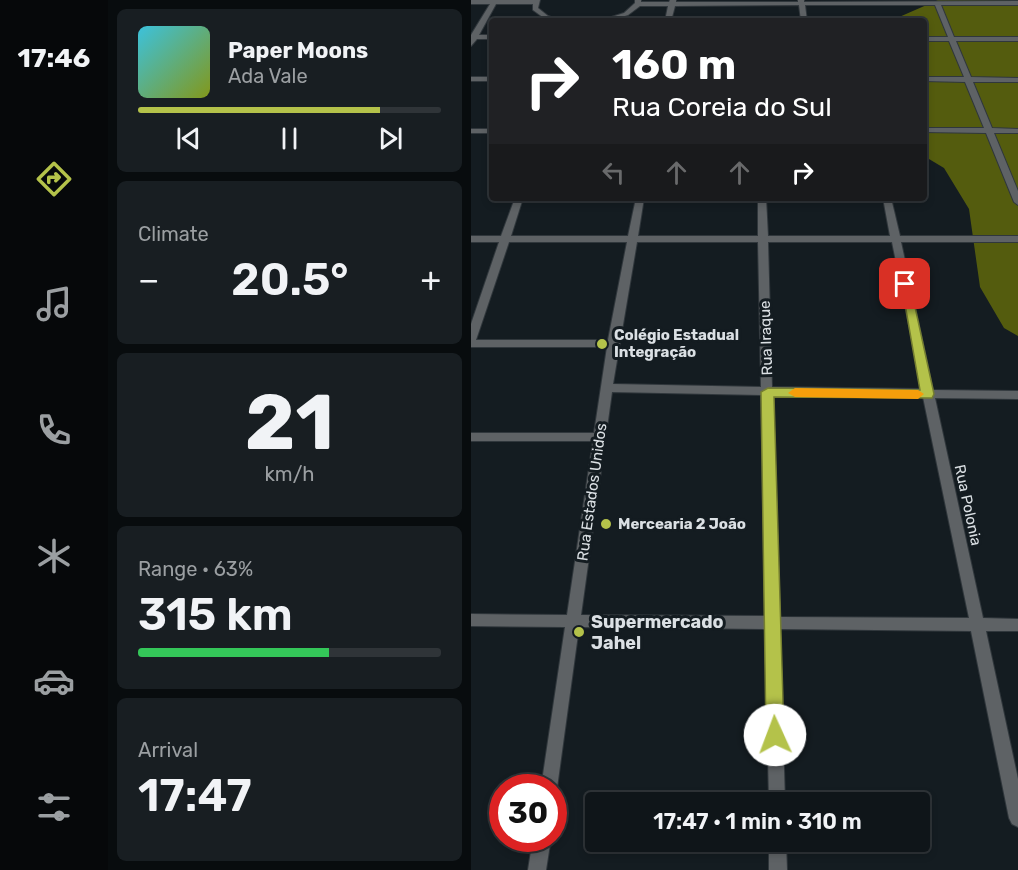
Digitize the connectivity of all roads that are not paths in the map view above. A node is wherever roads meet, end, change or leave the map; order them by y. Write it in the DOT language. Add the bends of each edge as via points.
graph roads {
  1 [pos="494,1"];
  2 [pos="536,1"];
  3 [pos="471,2"];
  4 [pos="638,2"];
  5 [pos="672,2"];
  6 [pos="802,2"];
  7 [pos="936,2"];
  8 [pos="1018,3"];
  9 [pos="552,18"];
  10 [pos="612,18"];
  11 [pos="669,18"];
  12 [pos="804,18"];
  13 [pos="489,37"];
  14 [pos="927,39"];
  15 [pos="950,39"];
  16 [pos="1018,39"];
  17 [pos="472,40"];
  18 [pos="471,79"];
  19 [pos="489,79"];
  20 [pos="927,79"];
  21 [pos="967,79"];
  22 [pos="1018,80"];
  23 [pos="927,130"];
  24 [pos="990,130"];
  25 [pos="471,131"];
  26 [pos="489,131"];
  27 [pos="1018,131"];
  28 [pos="518,201"];
  29 [pos="640,201"];
  30 [pos="762,201"];
  31 [pos="888,201"];
  32 [pos="1018,202"];
  33 [pos="471,239"];
  34 [pos="506,239"];
  35 [pos="896,239"];
  36 [pos="1018,239"];
  37 [pos="634,240"];
  38 [pos="763,240"];
  39 [pos="471,340"];
  40 [pos="613,343"];
  41 [pos="471,344"];
  42 [pos="607,388"];
  43 [pos="768,392"];
  44 [pos="927,394"];
  45 [pos="1018,395"];
  46 [pos="471,437"];
  47 [pos="600,437"];
  48 [pos="471,620"];
  49 [pos="573,620"];
  50 [pos="772,622"];
  51 [pos="1018,625"];
  52 [pos="977,626"];
  53 [pos="551,774"];
  54 [pos="777,792"];
  55 [pos="1018,818"];
  56 [pos="540,852"];
  57 [pos="778,852"];
  58 [pos="537,870"];
  59 [pos="778,870"];
  1 -- 2 [label="street"];
  1 -- 3 [label="street"];
  1 -- 17 [label="street"];
  2 -- 9 [label="street" via="535,9"];
  4 -- 5 [label="street"];
  4 -- 10 [label="street" via="626,14"];
  5 -- 6 [label="street"];
  5 -- 11 [label="street"];
  6 -- 7 [label="street"];
  6 -- 12 [label="street"];
  7 -- 8 [label="street"];
  7 -- 15 [label="street"];
  13 -- 17 [label="street"];
  14 -- 15 [label="street"];
  15 -- 16 [label="street"];
  15 -- 21 [label="street"];
  18 -- 19 [label="street"];
  20 -- 21 [label="street"];
  21 -- 22 [label="street"];
  21 -- 24 [label="street"];
  23 -- 24 [label="street"];
  24 -- 27 [label="street"];
  24 -- 32 [label="street"];
  25 -- 26 [label="street"];
  28 -- 34 [label="street"];
  29 -- 37 [label="street, Rua Estados Unidos"];
  30 -- 38 [label="street, Rua Iraque"];
  31 -- 35 [label="street, Rua Polonia"];
  33 -- 34 [label="street"];
  34 -- 37 [label="street"];
  34 -- 39 [label="street"];
  35 -- 36 [label="street"];
  35 -- 38 [label="street"];
  35 -- 44 [label="street, Rua Polonia"];
  37 -- 38 [label="street"];
  37 -- 40 [label="street, Rua Estados Unidos"];
  38 -- 43 [label="street, Rua Iraque"];
  40 -- 41 [label="street"];
  40 -- 42 [label="street, Rua Estados Unidos"];
  42 -- 43 [label="street"];
  42 -- 47 [label="street, Rua Estados Unidos"];
  43 -- 44 [label="street"];
  43 -- 50 [label="street, Rua Iraque"];
  44 -- 45 [label="street"];
  44 -- 52 [label="street, Rua Polonia"];
  46 -- 47 [label="street"];
  47 -- 49 [label="street, Rua Estados Unidos"];
  48 -- 49 [label="street"];
  49 -- 50 [label="street"];
  49 -- 53 [label="street, Rua Estados Unidos"];
  50 -- 52 [label="street"];
  50 -- 54 [label="street, Rua Iraque"];
  51 -- 52 [label="street"];
  52 -- 55 [label="street, Rua Polonia"];
  56 -- 58 [label="street"];
  57 -- 59 [label="street"];
}
